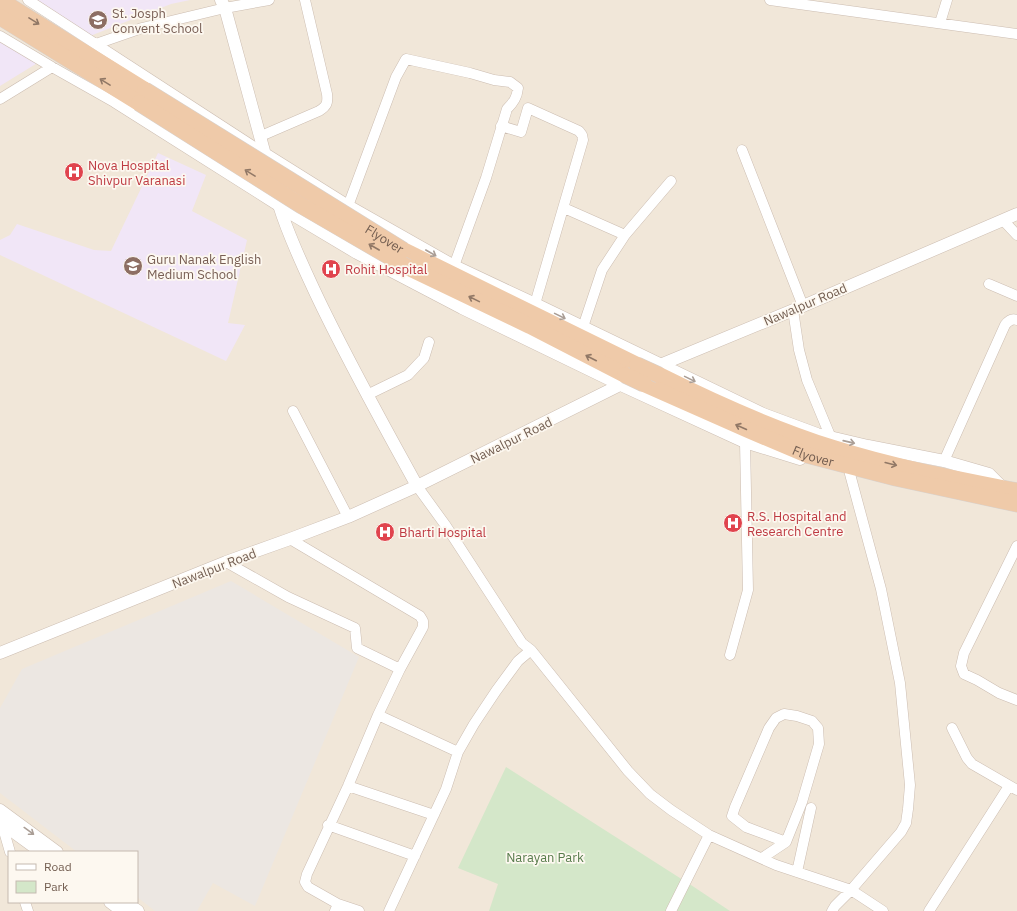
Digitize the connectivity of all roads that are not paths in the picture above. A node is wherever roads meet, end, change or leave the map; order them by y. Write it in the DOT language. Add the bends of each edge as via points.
graph roads {
  1 [pos="0,0"];
  2 [pos="28,0"];
  3 [pos="269,0"];
  4 [pos="305,0"];
  5 [pos="772,0"];
  6 [pos="946,0"];
  7 [pos="223,4"];
  8 [pos="0,17"];
  9 [pos="940,23"];
  10 [pos="1017,34"];
  11 [pos="0,36"];
  12 [pos="96,44"];
  13 [pos="52,67"];
  14 [pos="142,96"];
  15 [pos="0,99"];
  16 [pos="501,126"];
  17 [pos="261,136"];
  18 [pos="742,150"];
  19 [pos="265,154"];
  20 [pos="671,182"];
  21 [pos="348,206"];
  22 [pos="280,207"];
  23 [pos="564,208"];
  24 [pos="1017,214"];
  25 [pos="1003,220"];
  26 [pos="625,235"];
  27 [pos="1017,235"];
  28 [pos="454,266"];
  29 [pos="989,284"];
  30 [pos="1017,296"];
  31 [pos="535,304"];
  32 [pos="798,308"];
  33 [pos="1017,320"];
  34 [pos="583,327"];
  35 [pos="429,342"];
  36 [pos="660,370"];
  37 [pos="628,375"];
  38 [pos="367,395"];
  39 [pos="293,411"];
  40 [pos="831,438"];
  41 [pos="745,442"];
  42 [pos="944,461"];
  43 [pos="850,474"];
  44 [pos="417,486"];
  45 [pos="1004,492"];
  46 [pos="1017,504"];
  47 [pos="348,517"];
  48 [pos="290,539"];
  49 [pos="1017,546"];
  50 [pos="226,562"];
  51 [pos="531,650"];
  52 [pos="0,654"];
  53 [pos="730,655"];
  54 [pos="400,669"];
  55 [pos="1017,700"];
  56 [pos="378,715"];
  57 [pos="952,728"];
  58 [pos="458,752"];
  59 [pos="348,786"];
  60 [pos="1013,788"];
  61 [pos="811,808"];
  62 [pos="0,810"];
  63 [pos="434,815"];
  64 [pos="1,821"];
  65 [pos="328,826"];
  66 [pos="709,835"];
  67 [pos="786,842"];
  68 [pos="10,851"];
  69 [pos="40,851"];
  70 [pos="56,851"];
  71 [pos="415,856"];
  72 [pos="762,858"];
  73 [pos="797,872"];
  74 [pos="851,890"];
  75 [pos="111,903"];
  76 [pos="127,903"];
  77 [pos="336,907"];
  78 [pos="122,911"];
  79 [pos="138,911"];
  80 [pos="359,911"];
  81 [pos="389,911"];
  82 [pos="671,911"];
  83 [pos="832,911"];
  84 [pos="883,911"];
  85 [pos="929,911"];
  1 -- 14 [label="highway, one-way"];
  2 -- 12 [label="street"];
  3 -- 7 [label="street"];
  4 -- 17 [label="street" via="328,101 326,107 319,111"];
  5 -- 9 [label="street"];
  6 -- 9 [label="street"];
  7 -- 12 [label="street"];
  7 -- 17 [label="street"];
  14 -- 8 [label="highway, one-way"];
  9 -- 10 [label="street"];
  11 -- 13 [label="street"];
  12 -- 19 [label="street"];
  13 -- 15 [label="street"];
  13 -- 22 [label="street" via="114,102"];
  14 -- 37 [label="highway, Flyover, bridge" via="403,250"];
  37 -- 14 [label="highway, Flyover, one-way, bridge" via="407,267 302,206"];
  16 -- 21 [label="street" via="507,109 515,101 518,93 518,88 510,82 406,59 396,77"];
  16 -- 23 [label="street" via="521,132 528,108 582,135 583,140"];
  16 -- 28 [label="street" via="486,178"];
  17 -- 19 [label="street"];
  18 -- 32 [label="street"];
  19 -- 21 [label="street"];
  19 -- 22 [label="street"];
  20 -- 26 [label="street"];
  21 -- 28 [label="street, one-way"];
  22 -- 37 [label="street" via="357,253 462,308"];
  22 -- 38 [label="street" via="300,259"];
  23 -- 26 [label="street"];
  23 -- 31 [label="street"];
  24 -- 25 [label="street, Nawalpur Road"];
  25 -- 27 [label="street"];
  25 -- 32 [label="street, Nawalpur Road"];
  26 -- 34 [label="street" via="602,270"];
  28 -- 31 [label="street"];
  29 -- 30 [label="street"];
  31 -- 34 [label="street, one-way"];
  32 -- 36 [label="street, Nawalpur Road"];
  32 -- 40 [label="street" via="799,350 807,380"];
  33 -- 42 [label="street" via="1009,321 1006,325"];
  34 -- 36 [label="street"];
  35 -- 38 [label="street" via="424,358 408,375"];
  36 -- 37 [label="highway, Flyover, bridge"];
  36 -- 37 [label="street, Nawalpur Road"];
  36 -- 40 [label="street, one-way" via="763,414"];
  36 -- 45 [label="highway, Flyover, one-way" via="690,391 788,432 834,448"];
  37 -- 41 [label="street"];
  37 -- 44 [label="street, Nawalpur Road"];
  45 -- 37 [label="highway, Flyover, one-way, bridge" via="896,478 807,455"];
  38 -- 44 [label="street"];
  39 -- 47 [label="street"];
  40 -- 42 [label="street, one-way"];
  41 -- 43 [label="street"];
  41 -- 53 [label="street" via="748,590"];
  42 -- 45 [label="street" via="989,474"];
  43 -- 45 [label="street" via="975,502"];
  43 -- 74 [label="street" via="881,589 900,684 910,785 906,823 901,832"];
  44 -- 47 [label="street, Nawalpur Road"];
  44 -- 51 [label="street" via="522,643"];
  45 -- 46 [label="highway"];
  47 -- 48 [label="street, Nawalpur Road"];
  48 -- 50 [label="street, Nawalpur Road"];
  48 -- 54 [label="street" via="420,616 423,627"];
  49 -- 55 [label="street" via="964,653 962,666 964,674"];
  50 -- 52 [label="street, Nawalpur Road"];
  50 -- 54 [label="street" via="288,597 355,628 357,648"];
  51 -- 58 [label="street" via="518,660 500,685"];
  51 -- 66 [label="street" via="628,771 650,794"];
  54 -- 56 [label="street"];
  56 -- 58 [label="street"];
  56 -- 59 [label="street"];
  57 -- 60 [label="street" via="972,764"];
  58 -- 63 [label="street"];
  59 -- 63 [label="street"];
  59 -- 65 [label="street"];
  60 -- 85 [label="street"];
  61 -- 73 [label="street"];
  62 -- 70 [label="street, one-way"];
  63 -- 71 [label="street"];
  64 -- 68 [label="street"];
  64 -- 69 [label="street"];
  65 -- 71 [label="street"];
  65 -- 77 [label="street" via="305,882 308,887"];
  66 -- 72 [label="street"];
  66 -- 82 [label="street"];
  67 -- 67 [label="street" via="802,802 819,744 818,728 812,721 784,714 776,718 769,728 732,816 746,827"];
  67 -- 72 [label="street"];
  71 -- 81 [label="street"];
  72 -- 73 [label="street"];
  73 -- 74 [label="street"];
  74 -- 83 [label="street"];
  74 -- 84 [label="street"];
  75 -- 78 [label="street"];
  76 -- 79 [label="street"];
  77 -- 80 [label="street"];
}
